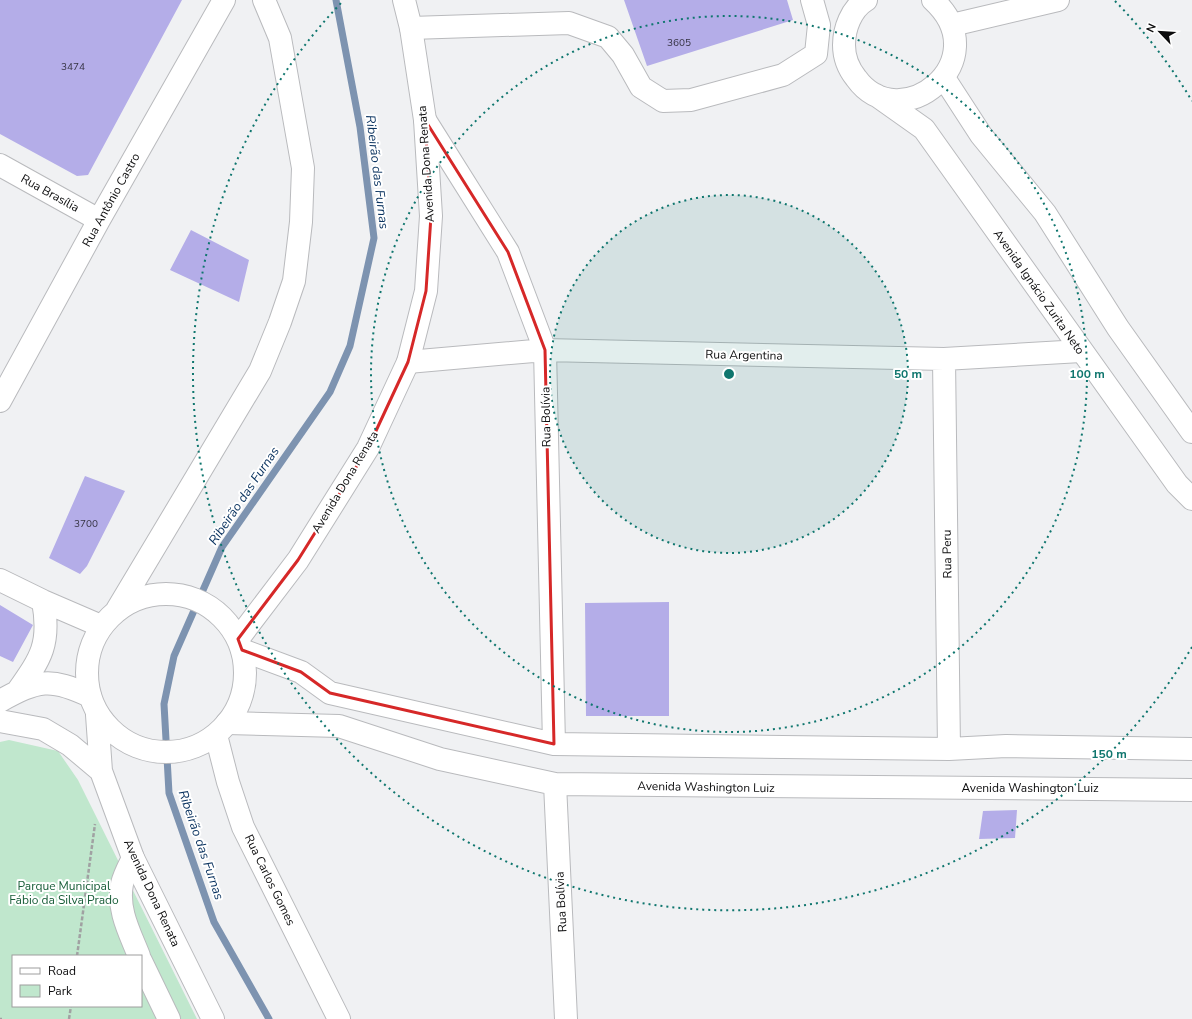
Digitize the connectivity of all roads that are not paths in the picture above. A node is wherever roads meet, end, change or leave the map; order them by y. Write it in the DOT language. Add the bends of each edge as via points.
graph roads {
  1 [pos="224,0"];
  2 [pos="264,0"];
  3 [pos="404,0"];
  4 [pos="812,0"];
  5 [pos="844,0"];
  6 [pos="866,0"];
  7 [pos="933,0"];
  8 [pos="1058,0"];
  9 [pos="952,25"];
  10 [pos="411,28"];
  11 [pos="844,34"];
  12 [pos="944,78"];
  13 [pos="876,95"];
  14 [pos="425,120"];
  15 [pos="0,165"];
  16 [pos="99,220"];
  17 [pos="545,350"];
  18 [pos="1081,351"];
  19 [pos="944,359"];
  20 [pos="408,362"];
  21 [pos="0,401"];
  22 [pos="1192,432"];
  23 [pos="1192,499"];
  24 [pos="0,580"];
  25 [pos="43,601"];
  26 [pos="117,610"];
  27 [pos="101,626"];
  28 [pos="240,645"];
  29 [pos="8,697"];
  30 [pos="94,705"];
  31 [pos="0,721"];
  32 [pos="222,729"];
  33 [pos="554,744"];
  34 [pos="949,749"];
  35 [pos="1192,749"];
  36 [pos="101,772"];
  37 [pos="555,784"];
  38 [pos="1192,790"];
  39 [pos="133,858"];
  40 [pos="139,955"];
  41 [pos="142,963"];
  42 [pos="169,1019"];
  43 [pos="213,1019"];
  44 [pos="339,1019"];
  45 [pos="566,1019"];
  1 -- 16 [label="street, Rua Antônio Castro"];
  2 -- 26 [label="street" via="280,38 303,168 301,222 294,281 260,371"];
  3 -- 10 [label="street, Avenida Dona Renata"];
  4 -- 10 [label="street" via="819,25 816,54 783,76 691,100 663,101 640,87 623,55 608,36 569,23"];
  5 -- 11 [label="street"];
  6 -- 11 [label="street" via="851,16"];
  7 -- 9 [label="street" via="943,9"];
  8 -- 9 [label="street"];
  9 -- 12 [label="street" via="955,44 952,61"];
  10 -- 14 [label="street, Avenida Dona Renata"];
  11 -- 13 [label="street, Avenida Ignácio Zurita Neto" via="844,53 850,70 860,85"];
  12 -- 13 [label="street" via="930,91 913,98 894,100"];
  12 -- 22 [label="street" via="981,134 1045,213 1118,328"];
  13 -- 18 [label="street, Avenida Ignácio Zurita Neto" via="924,129"];
  14 -- 17 [label="street, Rua Bolívia" via="508,252"];
  14 -- 20 [label="street, Avenida Dona Renata" via="431,223 426,291"];
  15 -- 16 [label="street, Rua Brasília"];
  16 -- 21 [label="street, Rua Antônio Castro"];
  17 -- 19 [label="street, Rua Argentina"];
  17 -- 20 [label="street, Rua Argentina"];
  17 -- 33 [label="street, Rua Bolívia"];
  18 -- 19 [label="street, Rua Argentina"];
  18 -- 23 [label="street, Avenida Ignácio Zurita Neto" via="1177,484"];
  19 -- 34 [label="street, Rua Peru"];
  20 -- 28 [label="street, Avenida Dona Renata" via="368,448 298,560"];
  24 -- 25 [label="street"];
  25 -- 27 [label="street"];
  25 -- 29 [label="street" via="47,623 44,646 34,668"];
  26 -- 27 [label="street, Avenida Dona Renata"];
  26 -- 28 [label="street" via="137,598 161,593 184,595 206,604 225,619"];
  27 -- 30 [label="street, Avenida Dona Renata" via="91,645 86,666 87,688"];
  28 -- 32 [label="street" via="245,676 240,701"];
  28 -- 33 [label="street" via="300,672 330,693"];
  29 -- 30 [label="street" via="49,682 69,686"];
  30 -- 32 [label="street" via="115,735 139,749 166,753 192,748"];
  30 -- 36 [label="street, Avenida Dona Renata"];
  31 -- 36 [label="street" via="43,729 70,745"];
  32 -- 37 [label="street, Avenida Washington Luiz" via="340,726 440,759"];
  32 -- 44 [label="street, Rua Carlos Gomes" via="228,782 243,827"];
  33 -- 34 [label="street"];
  34 -- 35 [label="street" via="1006,746"];
  36 -- 39 [label="street, Avenida Dona Renata"];
  37 -- 38 [label="street, Avenida Washington Luiz"];
  37 -- 45 [label="street, Rua Bolívia"];
  39 -- 40 [label="street" via="122,883 120,896 122,911"];
  39 -- 43 [label="street, Avenida Dona Renata"];
  41 -- 42 [label="street"];
}
